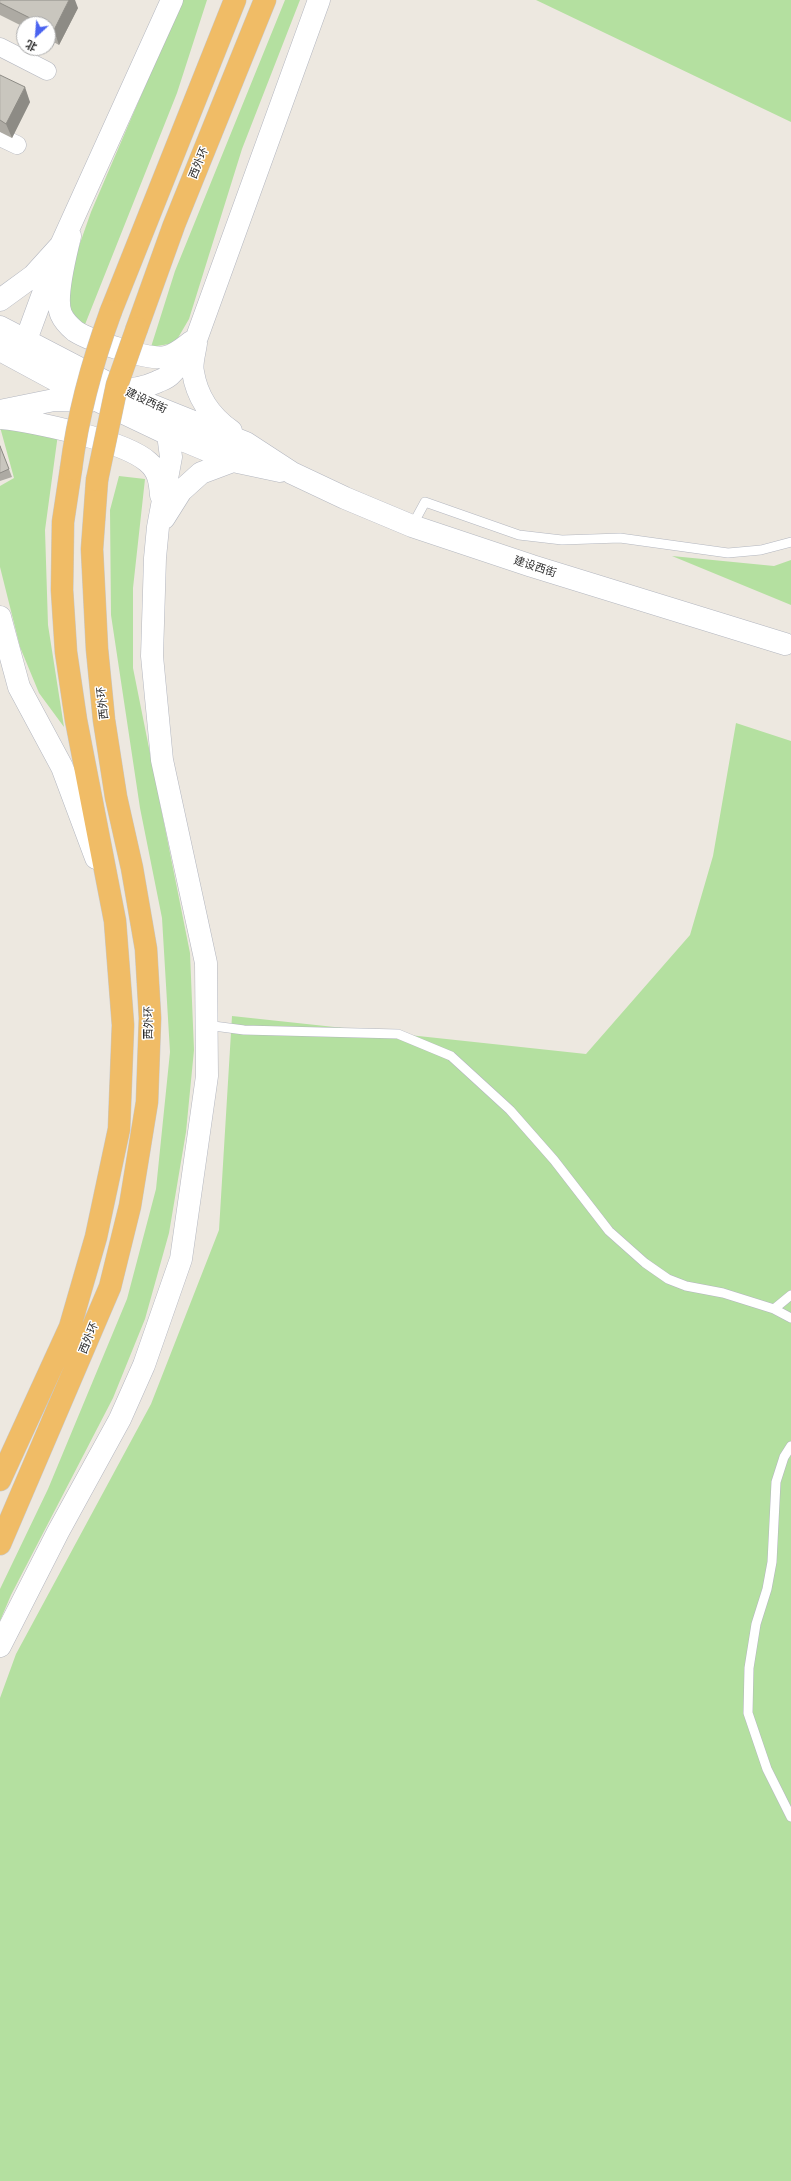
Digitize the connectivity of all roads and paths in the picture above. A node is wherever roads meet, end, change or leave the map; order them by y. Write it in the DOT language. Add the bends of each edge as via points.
graph roads {
  1 [pos="172,0"];
  2 [pos="236,0"];
  3 [pos="265,0"];
  4 [pos="319,0"];
  5 [pos="0,47"];
  6 [pos="47,71"];
  7 [pos="0,137"];
  8 [pos="17,145"];
  9 [pos="74,216"];
  10 [pos="62,245"];
  11 [pos="0,300"];
  12 [pos="0,327"];
  13 [pos="197,337"];
  14 [pos="26,340"];
  15 [pos="0,350"];
  16 [pos="56,381"];
  17 [pos="137,398"];
  18 [pos="97,401"];
  19 [pos="0,411"];
  20 [pos="0,418"];
  21 [pos="168,434"];
  22 [pos="246,443"];
  23 [pos="233,461"];
  24 [pos="292,473"];
  25 [pos="162,502"];
  26 [pos="412,526"];
  27 [pos="158,527"];
  28 [pos="791,542"];
  29 [pos="0,617"];
  30 [pos="785,644"];
  31 [pos="116,935"];
  32 [pos="206,1025"];
  33 [pos="791,1295"];
  34 [pos="774,1309"];
  35 [pos="791,1318"];
  36 [pos="791,1446"];
  37 [pos="0,1480"];
  38 [pos="0,1544"];
  39 [pos="0,1646"];
  40 [pos="791,1817"];
  1 -- 9 [label="main road"];
  2 -- 31 [label="highway, 西外环, bridge" via="93,359 75,441 63,522 62,590 66,652"];
  3 -- 38 [label="highway, 西外环, bridge" via="174,225 117,385 97,480 92,549 97,649 104,720 116,797 146,949 150,1018 147,1102 130,1206 110,1287"];
  4 -- 13 [label="main road"];
  5 -- 6 [label="street"];
  7 -- 8 [label="street"];
  9 -- 10 [label="main road"];
  9 -- 13 [label="main road" via="60,280 60,312 66,323 86,337 151,358 177,353"];
  10 -- 11 [label="main road" via="33,276"];
  10 -- 14 [label="main road"];
  12 -- 14 [label="main road, 建设西街"];
  13 -- 17 [label="main road" via="183,361 169,376 146,387"];
  13 -- 22 [label="main road" via="192,371 204,404 217,421"];
  14 -- 16 [label="main road" via="26,351"];
  14 -- 17 [label="main road, 建设西街"];
  15 -- 16 [label="main road, 建设西街"];
  16 -- 17 [label="main road"];
  16 -- 18 [label="main road, 建设西街"];
  17 -- 18 [label="main road"];
  17 -- 21 [label="main road" via="162,419"];
  17 -- 22 [label="main road, 建设西街"];
  18 -- 19 [label="main road" via="54,400"];
  18 -- 21 [label="main road, 建设西街"];
  20 -- 25 [label="main road" via="48,426 135,453 150,463 159,476"];
  21 -- 23 [label="main road, 建设西街"];
  21 -- 25 [label="main road" via="171,457"];
  22 -- 24 [label="main road, 建设西街"];
  23 -- 24 [label="main road, 建设西街"];
  23 -- 27 [label="main road" via="201,473 181,491"];
  24 -- 26 [label="main road, 建设西街"];
  25 -- 27 [label="main road"];
  26 -- 28 [label="lane" via="425,502 519,535 562,540 620,538 728,553 761,550"];
  26 -- 30 [label="main road, 建设西街"];
  27 -- 32 [label="main road" via="154,558 152,656 162,760 206,963"];
  29 -- 31 [label="main road" via="19,687 62,767 94,851"];
  31 -- 37 [label="highway, 西外环" via="123,1025 119,1129 97,1230 70,1327"];
  32 -- 34 [label="lane" via="244,1030 398,1034 451,1056 510,1110 554,1160 609,1231 646,1263 668,1279 686,1286 723,1293"];
  32 -- 39 [label="main road" via="207,1076 181,1260 144,1365 120,1419"];
  33 -- 34 [label="lane"];
  34 -- 35 [label="lane"];
  36 -- 40 [label="lane" via="784,1457 776,1482 772,1562 756,1624 749,1668 748,1713 767,1769"];
}
